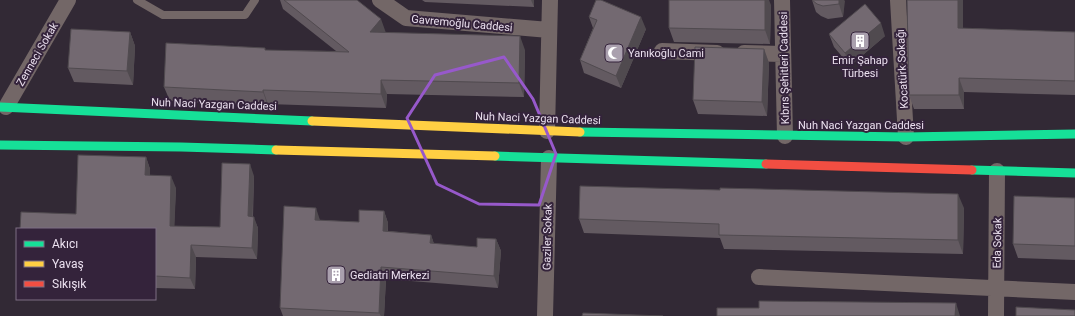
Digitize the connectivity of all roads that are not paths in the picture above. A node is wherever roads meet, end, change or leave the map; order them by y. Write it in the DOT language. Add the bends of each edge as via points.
graph roads {
  1 [pos="68,0"];
  2 [pos="137,0"];
  3 [pos="255,0"];
  4 [pos="380,0"];
  5 [pos="550,0"];
  6 [pos="782,0"];
  7 [pos="898,0"];
  8 [pos="549,30"];
  9 [pos="662,52"];
  10 [pos="783,54"];
  11 [pos="3,107"];
  12 [pos="548,131"];
  13 [pos="1075,134"];
  14 [pos="785,136"];
  15 [pos="906,137"];
  16 [pos="0,145"];
  17 [pos="549,158"];
  18 [pos="997,171"];
  19 [pos="1075,173"];
  20 [pos="759,277"];
  21 [pos="996,288"];
  22 [pos="1075,292"];
  23 [pos="545,316"];
  24 [pos="996,316"];
  1 -- 11 [label="street, Zenneci Sokak"];
  2 -- 3 [label="lane" via="163,15 245,15"];
  4 -- 8 [label="street, Gavremoğlu Caddesi" via="406,18"];
  5 -- 8 [label="street"];
  6 -- 10 [label="street, Kıbrıs Şehitleri Caddesi"];
  7 -- 15 [label="street, Kocatürk Sokağı"];
  8 -- 12 [label="street"];
  9 -- 10 [label="street"];
  10 -- 14 [label="street, Kıbrıs Şehitleri Caddesi"];
  11 -- 12 [label="main road, Nuh Naci Yazgan Caddesi"];
  12 -- 14 [label="main road, Nuh Naci Yazgan Caddesi"];
  13 -- 15 [label="main road, Nuh Naci Yazgan Caddesi"];
  14 -- 15 [label="main road, Nuh Naci Yazgan Caddesi"];
  16 -- 17 [label="main road" via="181,147"];
  17 -- 18 [label="main road"];
  17 -- 23 [label="street, Gaziler Sokak"];
  18 -- 19 [label="main road"];
  18 -- 21 [label="street, Eda Sokak"];
  20 -- 21 [label="street"];
  21 -- 22 [label="street"];
  21 -- 24 [label="street, Eda Sokak"];
}
